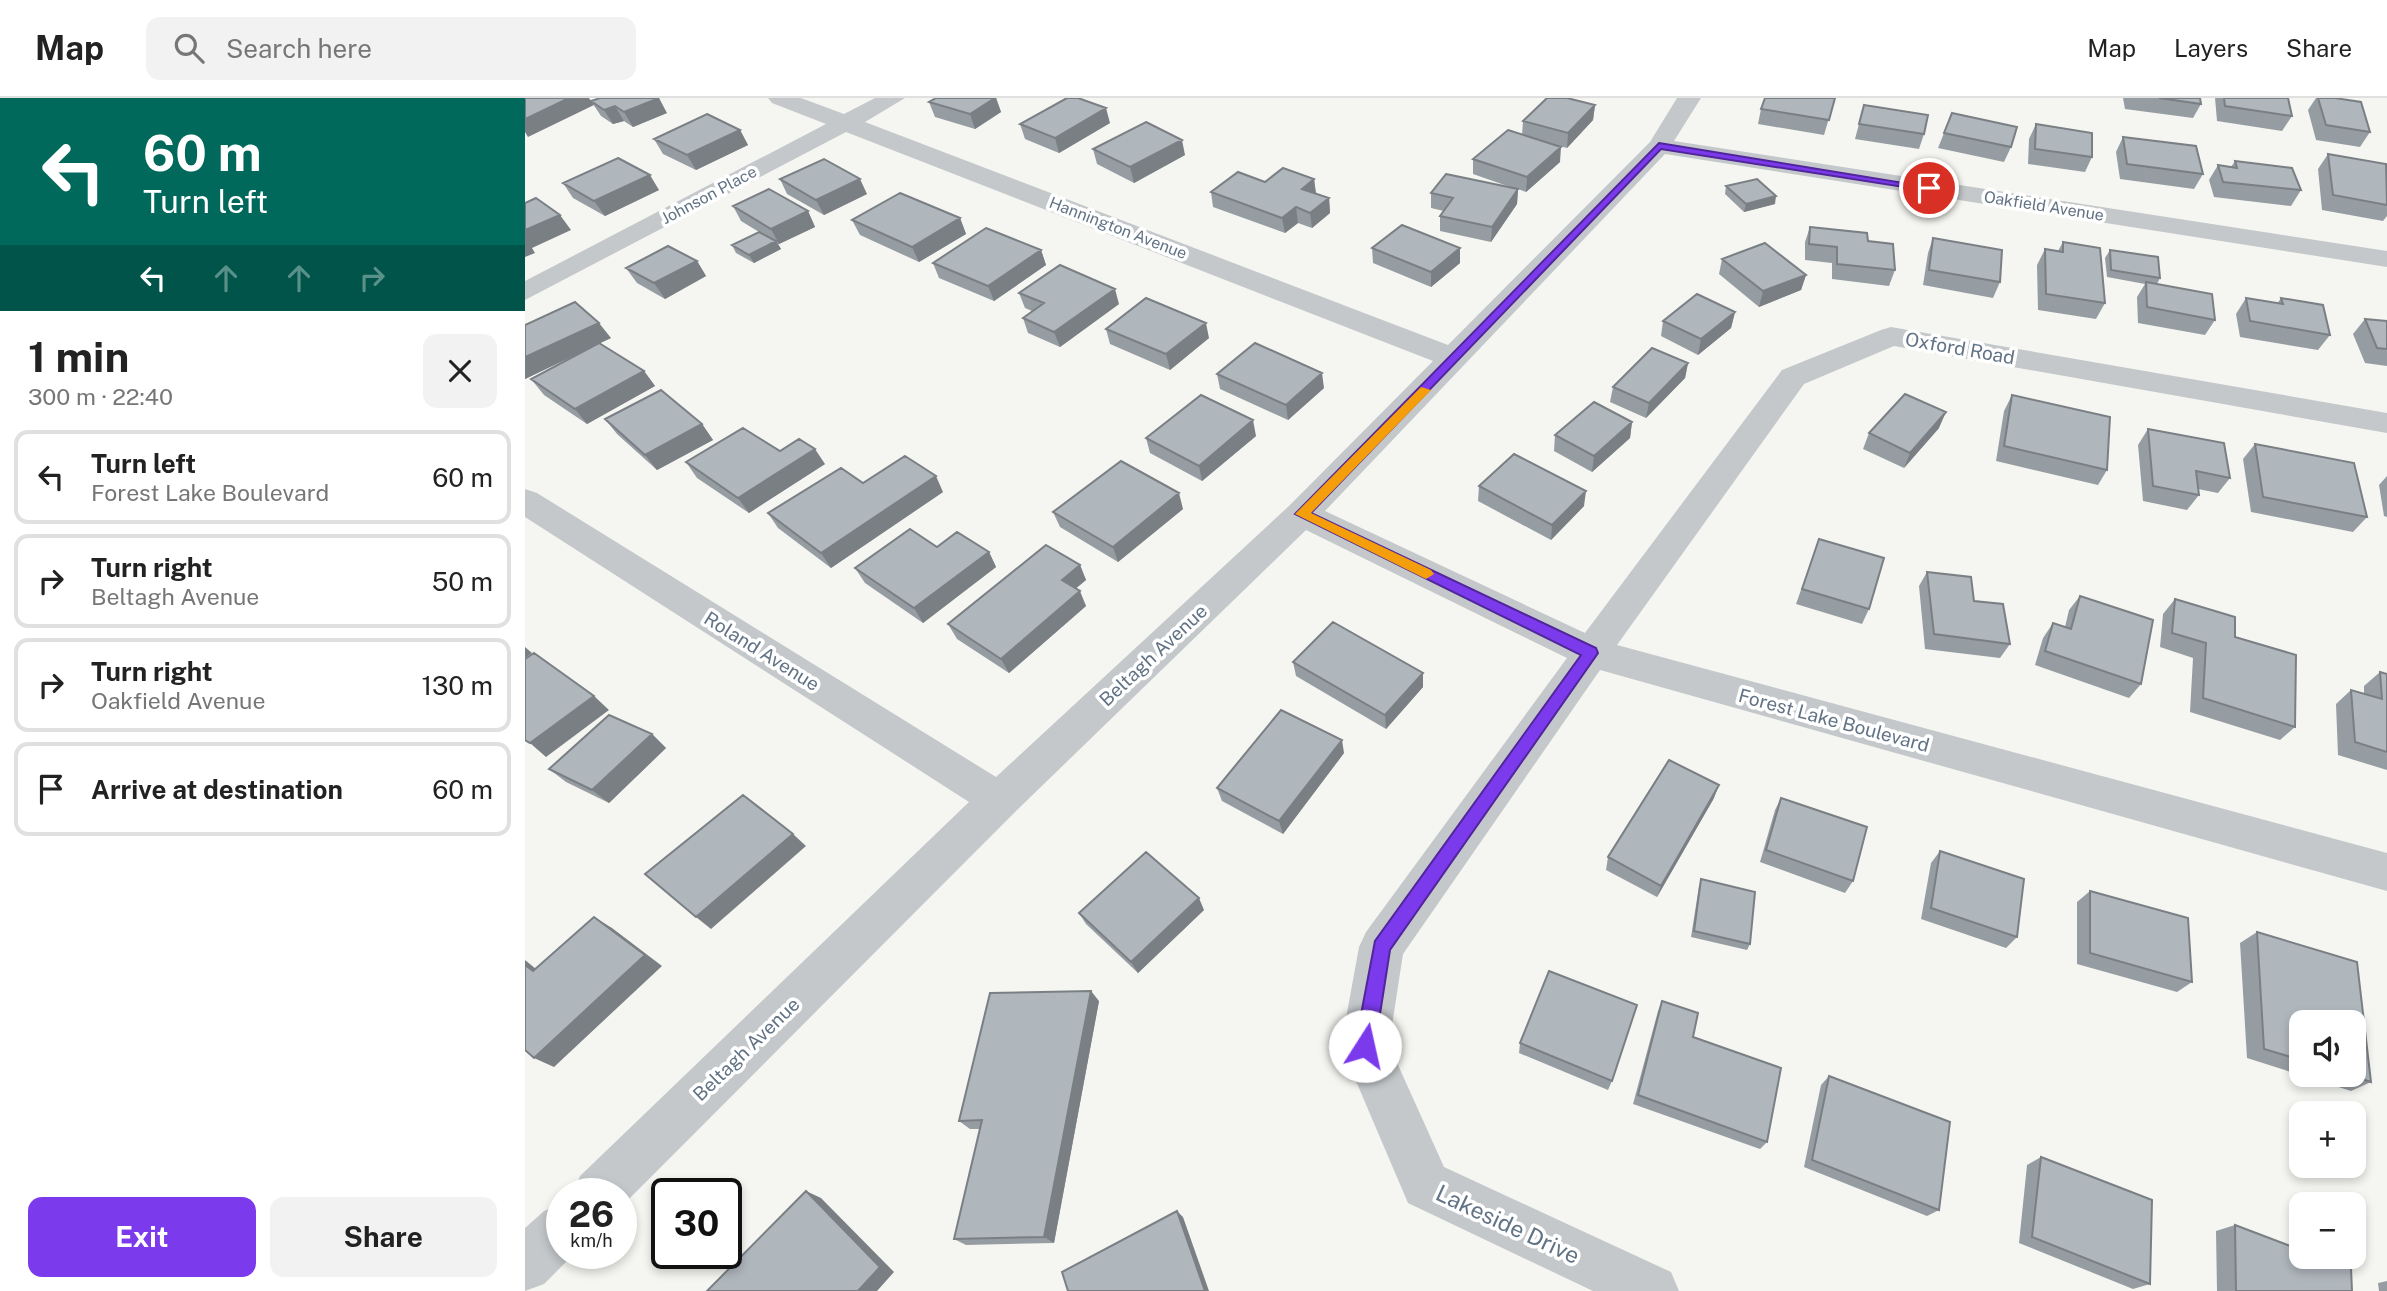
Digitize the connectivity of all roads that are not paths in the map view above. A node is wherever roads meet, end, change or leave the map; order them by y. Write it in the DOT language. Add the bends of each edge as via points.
graph roads {
  1 [pos="780,98"];
  2 [pos="893,98"];
  3 [pos="1689,98"];
  4 [pos="845,123"];
  5 [pos="1659,146"];
  6 [pos="2387,259"];
  7 [pos="525,292"];
  8 [pos="1456,359"];
  9 [pos="2387,423"];
  10 [pos="525,501"];
  11 [pos="1302,514"];
  12 [pos="1591,653"];
  13 [pos="999,800"];
  14 [pos="2387,872"];
  15 [pos="614,1178"];
  16 [pos="546,1245"];
  17 [pos="525,1265"];
  18 [pos="1652,1291"];
  1 -- 4 [label="street, Hannington Avenue"];
  2 -- 4 [label="street, Johnson Place"];
  3 -- 5 [label="street, Beltagh Avenue"];
  4 -- 7 [label="street, Johnson Place"];
  4 -- 8 [label="street, Hannington Avenue"];
  5 -- 6 [label="street, Oakfield Avenue"];
  5 -- 8 [label="street, Beltagh Avenue"];
  8 -- 11 [label="street, Beltagh Avenue"];
  9 -- 12 [label="street, Oxford Road" via="1891,336 1793,377"];
  10 -- 13 [label="street, Roland Avenue"];
  11 -- 12 [label="street, Forest Lake Boulevard"];
  11 -- 13 [label="street, Beltagh Avenue"];
  12 -- 14 [label="street, Forest Lake Boulevard"];
  12 -- 18 [label="street, Lakeside Drive" via="1382,947 1365,1046 1426,1185"];
  13 -- 15 [label="street, Beltagh Avenue"];
  16 -- 17 [label="street"];
}
